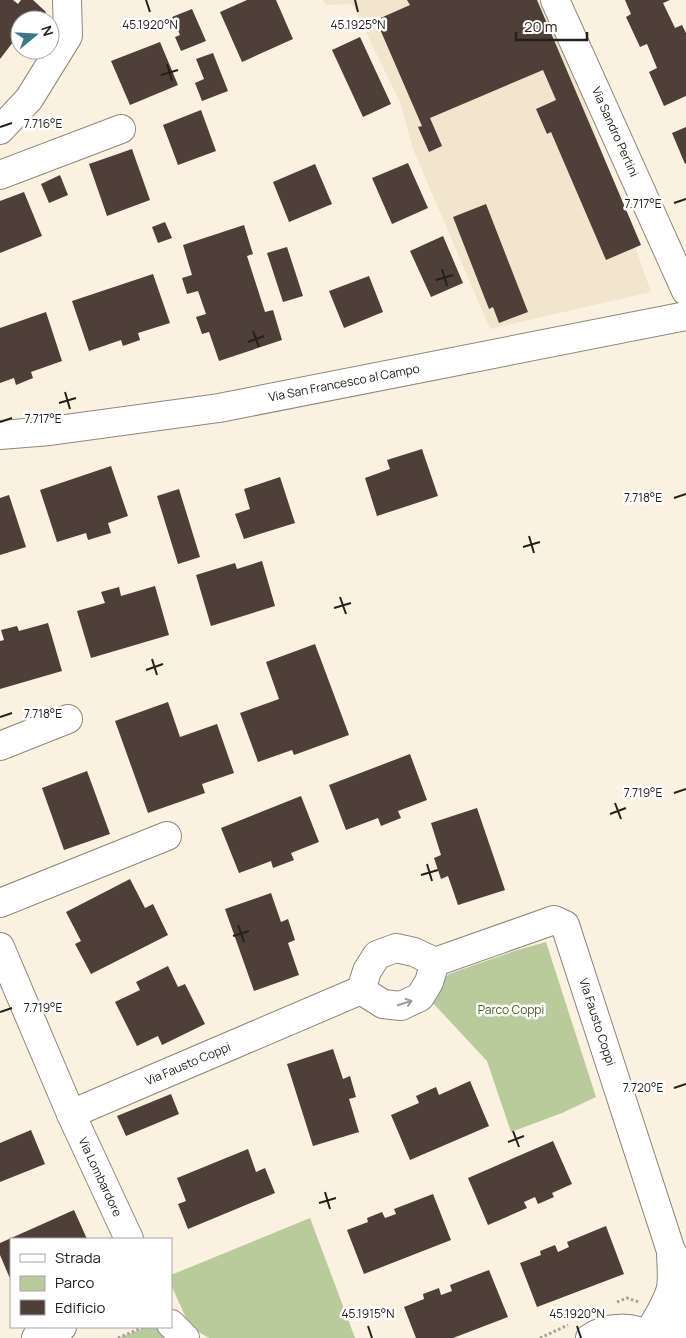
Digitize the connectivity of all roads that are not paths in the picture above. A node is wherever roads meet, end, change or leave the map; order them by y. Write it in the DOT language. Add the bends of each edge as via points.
graph roads {
  1 [pos="68,0"];
  2 [pos="555,0"];
  3 [pos="0,130"];
  4 [pos="120,130"];
  5 [pos="0,175"];
  6 [pos="686,291"];
  7 [pos="686,316"];
  8 [pos="0,435"];
  9 [pos="68,719"];
  10 [pos="0,746"];
  11 [pos="166,836"];
  12 [pos="0,903"];
  13 [pos="0,947"];
  14 [pos="435,962"];
  15 [pos="361,990"];
  16 [pos="70,1114"];
  17 [pos="129,1238"];
  18 [pos="681,1283"];
  19 [pos="686,1308"];
  20 [pos="172,1325"];
  21 [pos="60,1328"];
  22 [pos="649,1336"];
  23 [pos="36,1338"];
  24 [pos="185,1338"];
  25 [pos="590,1338"];
  26 [pos="678,1338"];
  1 -- 3 [label="street" via="68,36 29,99"];
  2 -- 6 [label="street, Via Sandro Pertini"];
  4 -- 5 [label="street"];
  7 -- 8 [label="street, Via San Francesco al Campo" via="219,408"];
  9 -- 10 [label="street"];
  11 -- 12 [label="street"];
  13 -- 16 [label="street, Via Lombardore"];
  14 -- 15 [label="street" via="414,952 390,950 377,955"];
  15 -- 14 [label="street, one-way" via="383,1004 401,1006 420,998"];
  14 -- 18 [label="street, Via Fausto Coppi" via="554,920 565,925 671,1251 672,1277"];
  15 -- 16 [label="street, Via Fausto Coppi"];
  16 -- 17 [label="street, Via Lombardore"];
  18 -- 22 [label="street, Via Fausto Coppi" via="671,1288"];
  19 -- 26 [label="street"];
  20 -- 24 [label="street"];
  21 -- 23 [label="street"];
  22 -- 25 [label="street" via="629,1329 610,1330"];
}
